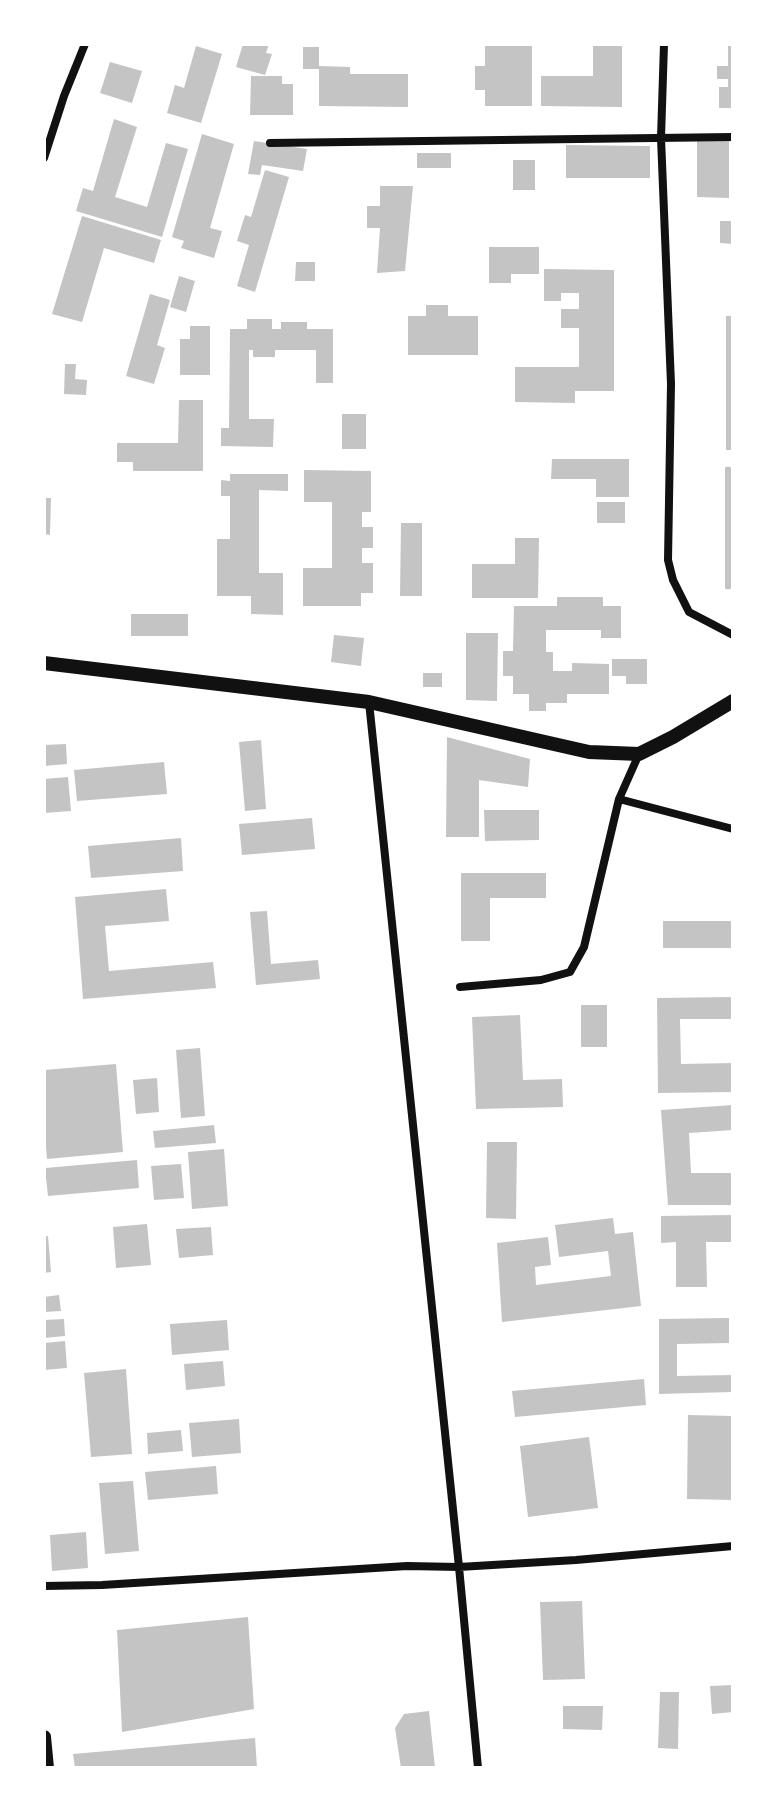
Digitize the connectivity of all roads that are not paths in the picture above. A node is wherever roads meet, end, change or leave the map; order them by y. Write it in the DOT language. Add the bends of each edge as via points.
graph roads {
  1 [pos="85,44"];
  2 [pos="664,44"];
  3 [pos="733,137"];
  4 [pos="661,138"];
  5 [pos="270,143"];
  6 [pos="44,158"];
  7 [pos="733,635"];
  8 [pos="44,663"];
  9 [pos="733,701"];
  10 [pos="369,702"];
  11 [pos="639,754"];
  12 [pos="619,799"];
  13 [pos="733,829"];
  14 [pos="460,987"];
  15 [pos="733,1546"];
  16 [pos="459,1567"];
  17 [pos="44,1586"];
  18 [pos="44,1737"];
  19 [pos="47,1768"];
  20 [pos="478,1768"];
  1 -- 6 [label="street"];
  2 -- 4 [label="street"];
  3 -- 4 [label="street"];
  4 -- 5 [label="street"];
  4 -- 7 [label="street" via="671,384 668,560 689,612"];
  8 -- 10 [label="street"];
  9 -- 11 [label="street"];
  10 -- 11 [label="street" via="589,752"];
  10 -- 16 [label="street"];
  11 -- 12 [label="street"];
  12 -- 13 [label="street"];
  12 -- 14 [label="street" via="584,947 570,972 541,980"];
  15 -- 16 [label="street"];
  16 -- 17 [label="street"];
  16 -- 20 [label="street"];
  18 -- 19 [label="street"];
}
